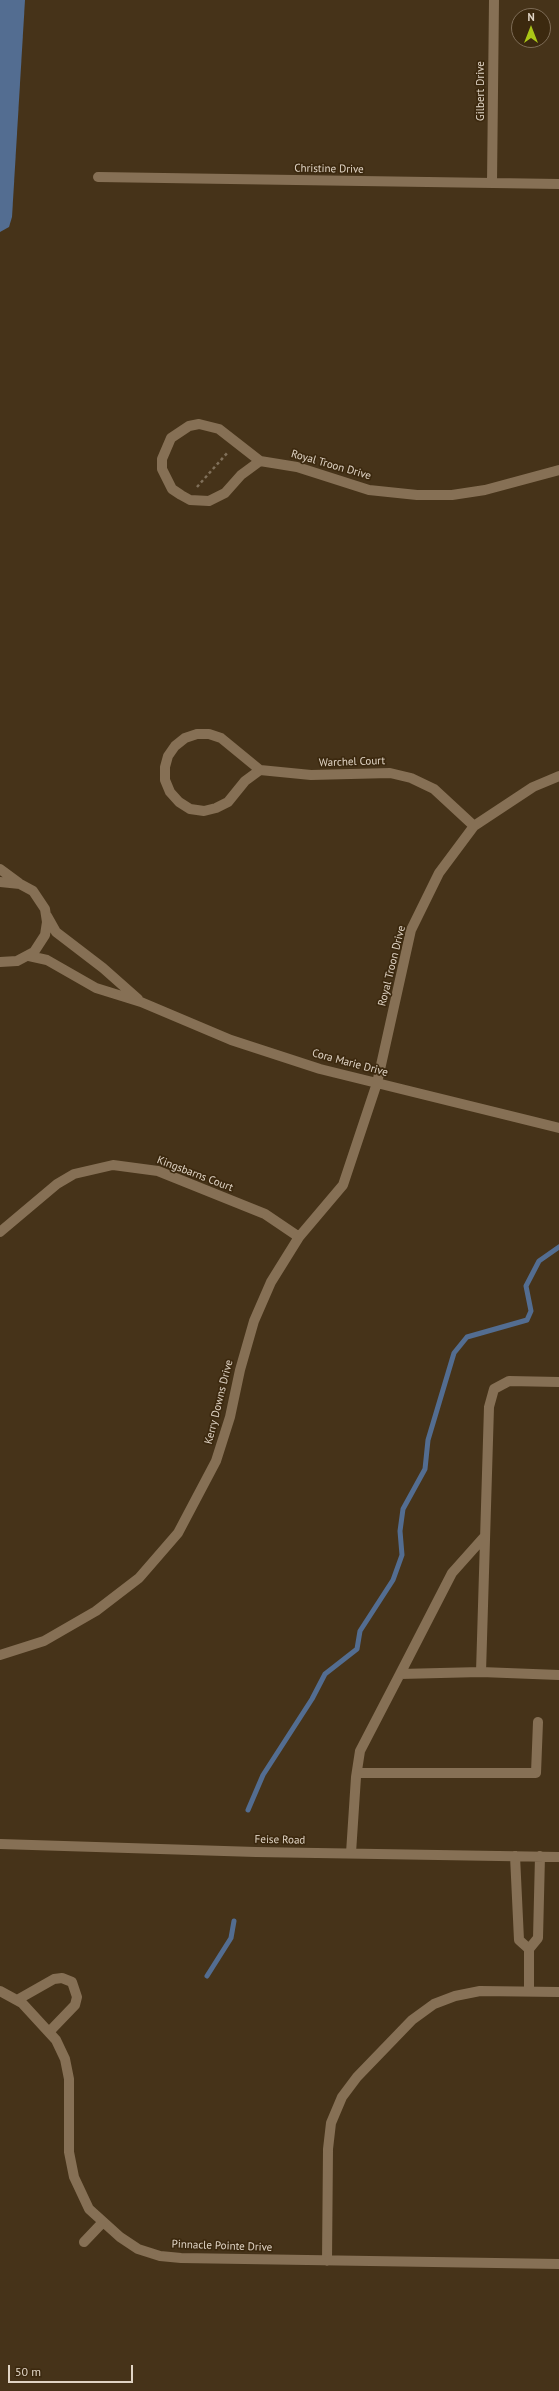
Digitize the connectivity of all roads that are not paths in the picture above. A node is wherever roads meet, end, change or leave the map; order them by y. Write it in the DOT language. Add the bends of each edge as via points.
graph roads {
  1 [pos="494,0"];
  2 [pos="98,177"];
  3 [pos="492,183"];
  4 [pos="559,184"];
  5 [pos="260,461"];
  6 [pos="559,470"];
  7 [pos="260,770"];
  8 [pos="559,776"];
  9 [pos="474,826"];
  10 [pos="0,869"];
  11 [pos="0,882"];
  12 [pos="20,884"];
  13 [pos="47,916"];
  14 [pos="29,956"];
  15 [pos="1,963"];
  16 [pos="141,1002"];
  17 [pos="377,1083"];
  18 [pos="559,1128"];
  19 [pos="0,1232"];
  20 [pos="299,1237"];
  21 [pos="559,1382"];
  22 [pos="485,1536"];
  23 [pos="0,1655"];
  24 [pos="481,1672"];
  25 [pos="400,1674"];
  26 [pos="559,1675"];
  27 [pos="538,1722"];
  28 [pos="357,1773"];
  29 [pos="0,1844"];
  30 [pos="351,1853"];
  31 [pos="515,1856"];
  32 [pos="540,1856"];
  33 [pos="559,1857"];
  34 [pos="529,1949"];
  35 [pos="0,1991"];
  36 [pos="529,1991"];
  37 [pos="559,1992"];
  38 [pos="16,2000"];
  39 [pos="50,2031"];
  40 [pos="103,2222"];
  41 [pos="84,2242"];
  42 [pos="327,2261"];
  43 [pos="559,2264"];
  1 -- 3 [label="street, Gilbert Drive"];
  2 -- 3 [label="street, Christine Drive"];
  3 -- 4 [label="street, Christine Drive"];
  5 -- 5 [label="street" via="219,429 199,424 188,426 171,438 162,459 162,470 172,489 188,498 209,501 225,493 250,467"];
  5 -- 6 [label="street, Royal Troon Drive" via="296,467 370,490 417,495 485,490"];
  7 -- 7 [label="street" via="221,738 209,734 185,738 168,756 165,767 166,780 175,797 190,809 204,811 228,802 245,781"];
  7 -- 9 [label="street, Warchel Court" via="311,775 390,773 411,778 434,788"];
  8 -- 9 [label="street, Royal Troon Drive" via="533,787"];
  9 -- 17 [label="street, Royal Troon Drive" via="439,873 412,930"];
  10 -- 12 [label="street, Cora Marie Drive"];
  11 -- 12 [label="street"];
  12 -- 13 [label="street, Cora Marie Drive" via="38,896"];
  13 -- 14 [label="street" via="45,935 39,947"];
  13 -- 16 [label="street, Cora Marie Drive" via="56,932 103,968"];
  14 -- 15 [label="street"];
  14 -- 16 [label="street, Cora Marie Drive" via="47,960 96,988"];
  16 -- 17 [label="street, Cora Marie Drive" via="231,1040 320,1069"];
  17 -- 18 [label="street, Cora Marie Drive"];
  17 -- 20 [label="street, Kerry Downs Drive" via="343,1185"];
  19 -- 20 [label="street, Kingsbarns Court" via="57,1184 74,1174 113,1165 158,1171 264,1214"];
  20 -- 23 [label="street, Kerry Downs Drive" via="271,1282 254,1321 216,1461 178,1533 139,1578 96,1611 44,1641"];
  21 -- 22 [label="street" via="509,1381 494,1389 489,1407"];
  22 -- 24 [label="street"];
  22 -- 25 [label="street" via="452,1573"];
  24 -- 25 [label="street"];
  24 -- 26 [label="street"];
  25 -- 28 [label="street" via="360,1751"];
  27 -- 28 [label="street" via="536,1773"];
  28 -- 30 [label="street"];
  29 -- 30 [label="street, Feise Road"];
  30 -- 31 [label="street, Feise Road"];
  31 -- 32 [label="street, Feise Road"];
  31 -- 34 [label="street" via="519,1940"];
  32 -- 33 [label="street, Feise Road"];
  32 -- 34 [label="street" via="538,1938"];
  34 -- 36 [label="street"];
  35 -- 38 [label="street, Pinnacle Pointe Drive"];
  36 -- 37 [label="street"];
  36 -- 42 [label="street" via="480,1991 434,2004 412,2020 357,2077 342,2097 331,2123 328,2149"];
  38 -- 39 [label="street, Pinnacle Pointe Drive"];
  38 -- 39 [label="street" via="54,1979 62,1978 72,1982 77,1997 75,2005"];
  39 -- 40 [label="street, Pinnacle Pointe Drive" via="65,2059 68,2074 69,2152 74,2177 89,2209"];
  40 -- 41 [label="street"];
  40 -- 42 [label="street, Pinnacle Pointe Drive" via="138,2248 160,2256"];
  42 -- 43 [label="street, Pinnacle Pointe Drive"];
}
